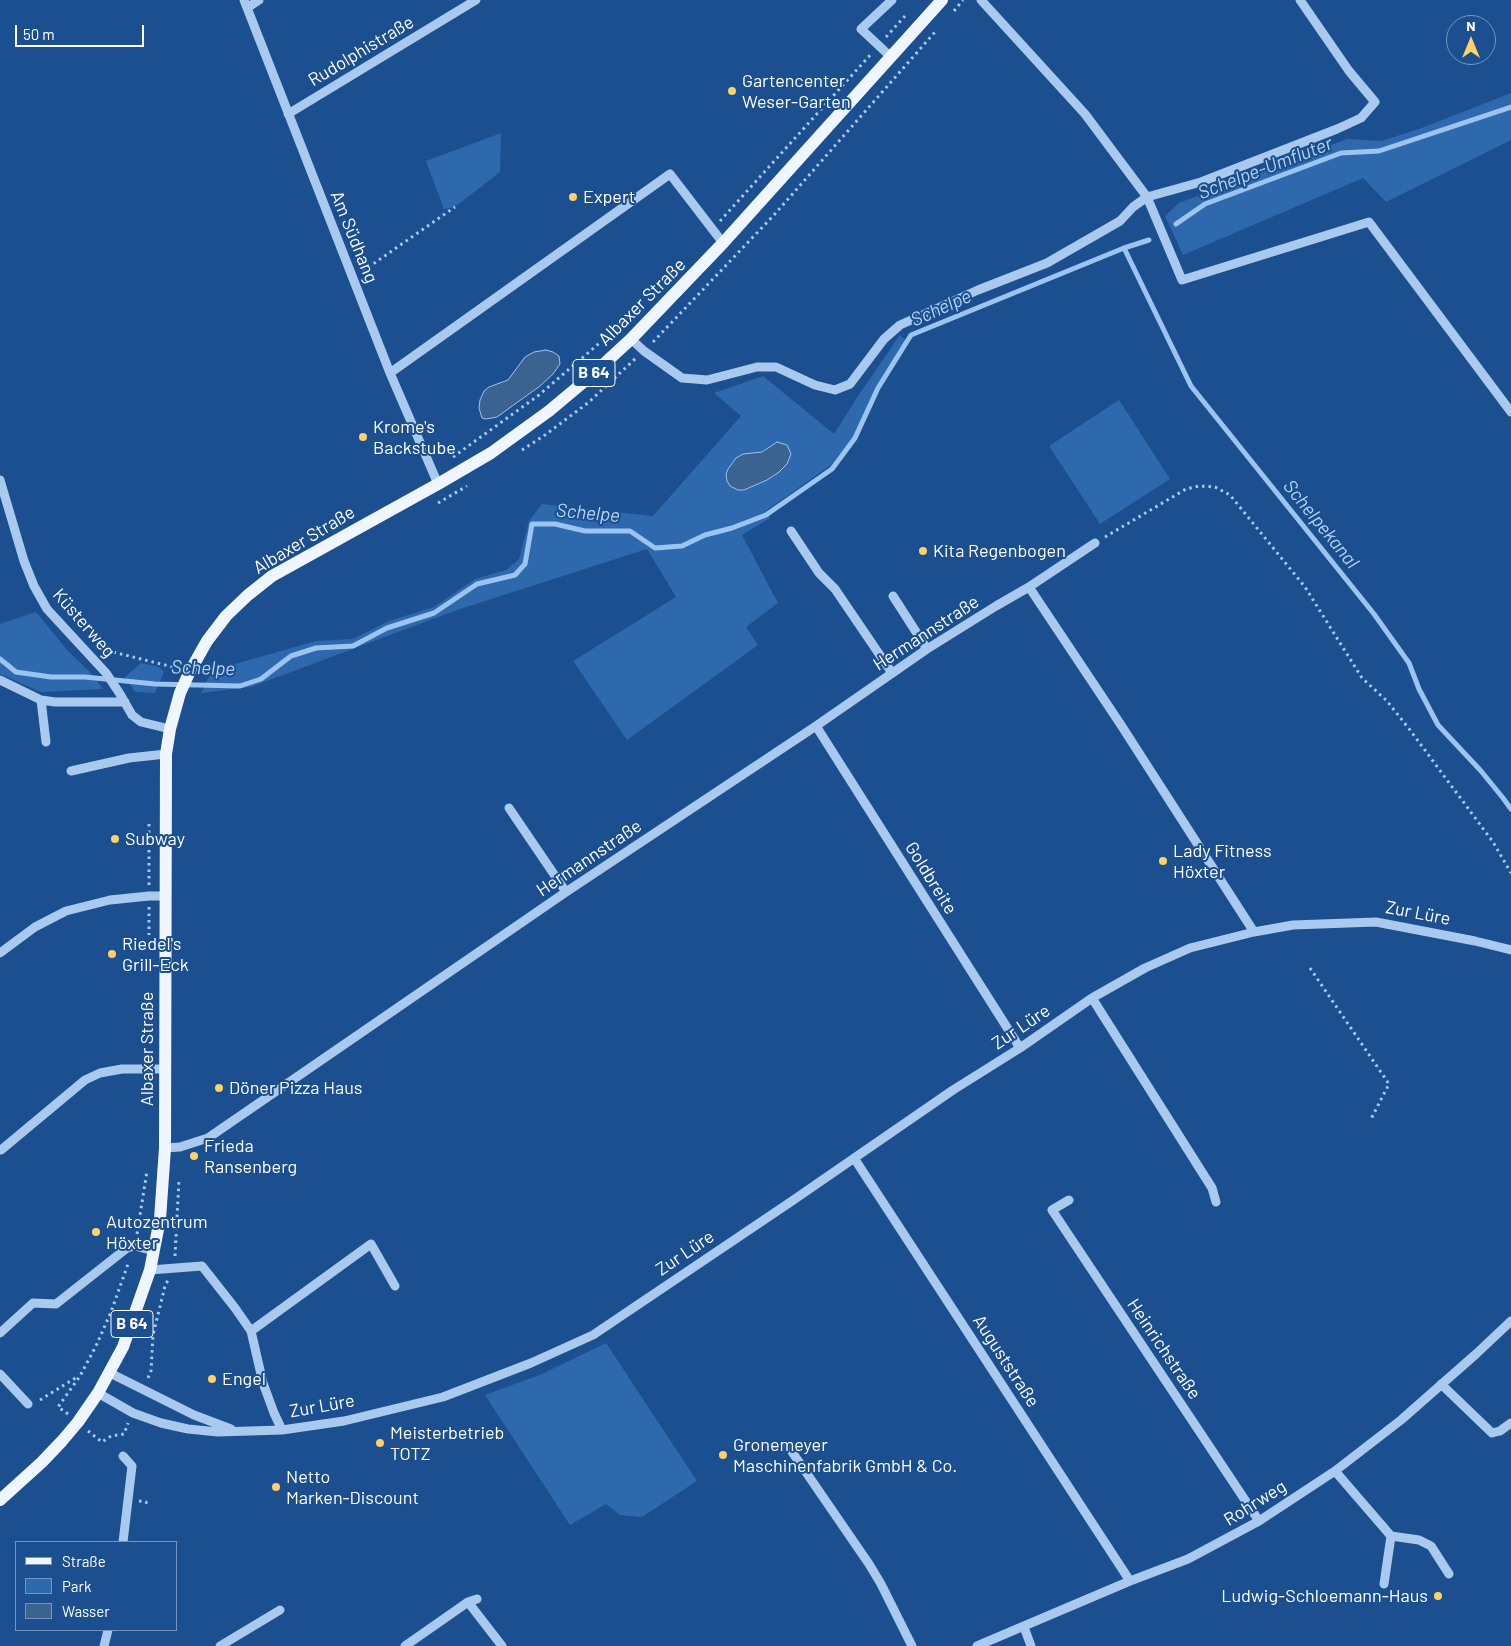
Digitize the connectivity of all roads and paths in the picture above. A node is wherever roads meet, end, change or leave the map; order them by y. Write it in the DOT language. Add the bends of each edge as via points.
graph roads {
  1 [pos="259,0"];
  2 [pos="476,0"];
  3 [pos="892,0"];
  4 [pos="942,0"];
  5 [pos="981,0"];
  6 [pos="1300,0"];
  7 [pos="245,4"];
  8 [pos="908,13"];
  9 [pos="878,45"];
  10 [pos="891,57"];
  11 [pos="288,114"];
  12 [pos="1147,196"];
  13 [pos="455,207"];
  14 [pos="713,229"];
  15 [pos="723,244"];
  16 [pos="353,278"];
  17 [pos="633,313"];
  18 [pos="632,339"];
  19 [pos="390,373"];
  20 [pos="1511,412"];
  21 [pos="432,471"];
  22 [pos="0,480"];
  23 [pos="438,484"];
  24 [pos="791,531"];
  25 [pos="1095,542"];
  26 [pos="298,543"];
  27 [pos="275,556"];
  28 [pos="1029,587"];
  29 [pos="893,596"];
  30 [pos="78,644"];
  31 [pos="927,650"];
  32 [pos="175,666"];
  33 [pos="892,673"];
  34 [pos="0,680"];
  35 [pos="122,698"];
  36 [pos="41,700"];
  37 [pos="816,726"];
  38 [pos="170,729"];
  39 [pos="46,742"];
  40 [pos="166,754"];
  41 [pos="70,771"];
  42 [pos="509,808"];
  43 [pos="1511,873"];
  44 [pos="566,892"];
  45 [pos="164,896"];
  46 [pos="1254,932"];
  47 [pos="1511,950"];
  48 [pos="0,952"];
  49 [pos="1310,968"];
  50 [pos="1092,998"];
  51 [pos="1020,1048"];
  52 [pos="165,1069"];
  53 [pos="1371,1119"];
  54 [pos="165,1148"];
  55 [pos="1,1150"];
  56 [pos="854,1158"];
  57 [pos="179,1174"];
  58 [pos="1069,1200"];
  59 [pos="1216,1202"];
  60 [pos="154,1251"];
  61 [pos="174,1268"];
  62 [pos="150,1270"];
  63 [pos="395,1286"];
  64 [pos="1511,1322"];
  65 [pos="251,1331"];
  66 [pos="0,1333"];
  67 [pos="151,1370"];
  68 [pos="110,1372"];
  69 [pos="0,1374"];
  70 [pos="80,1376"];
  71 [pos="1441,1384"];
  72 [pos="98,1393"];
  73 [pos="28,1404"];
  74 [pos="1511,1424"];
  75 [pos="282,1430"];
  76 [pos="251,1432"];
  77 [pos="124,1434"];
  78 [pos="102,1442"];
  79 [pos="788,1446"];
  80 [pos="123,1456"];
  81 [pos="1335,1471"];
  82 [pos="0,1500"];
  83 [pos="1259,1521"];
  84 [pos="1391,1536"];
  85 [pos="123,1541"];
  86 [pos="1449,1574"];
  87 [pos="1130,1581"];
  88 [pos="1384,1584"];
  89 [pos="280,1610"];
  90 [pos="1024,1627"];
  91 [pos="108,1631"];
  92 [pos="104,1646"];
  93 [pos="220,1646"];
  94 [pos="405,1646"];
  95 [pos="502,1646"];
  96 [pos="912,1646"];
  97 [pos="977,1646"];
  98 [pos="1031,1646"];
  1 -- 7 [label="street"];
  2 -- 11 [label="street, Rudolphistraße"];
  3 -- 9 [label="street" via="861,29"];
  4 -- 10 [label="main road, Albaxer Straße / B 64"];
  5 -- 12 [label="street" via="1085,114"];
  6 -- 12 [label="street" via="1349,71 1375,102 1361,118 1337,129 1201,182"];
  7 -- 11 [label="street, Am Südhang"];
  8 -- 9 [label="path"];
  9 -- 10 [label="street"];
  9 -- 14 [label="path"];
  10 -- 15 [label="main road, Albaxer Straße / B 64"];
  11 -- 16 [label="street, Am Südhang"];
  12 -- 18 [label="street" via="1120,221 1047,264 900,325 884,339 850,384 835,390 815,385 776,367 757,367 707,380 682,378"];
  12 -- 20 [label="street" via="1182,280 1369,222"];
  13 -- 16 [label="path"];
  14 -- 15 [label="street"];
  14 -- 19 [label="street" via="670,174"];
  15 -- 18 [label="main road, Albaxer Straße / B 64"];
  16 -- 19 [label="street, Am Südhang"];
  17 -- 21 [label="path" via="539,395"];
  18 -- 23 [label="main road, Albaxer Straße / B 64" via="549,411 491,453"];
  19 -- 21 [label="street, Am Südhang"];
  21 -- 23 [label="street, Am Südhang"];
  22 -- 30 [label="street, Küsterweg" via="34,586 47,609"];
  23 -- 38 [label="main road, Albaxer Straße / B 64" via="299,560 248,594 207,641 180,694"];
  24 -- 33 [label="street"];
  25 -- 28 [label="street, Hermannstraße"];
  25 -- 43 [label="path" via="1186,489 1215,487 1230,495 1305,586 1362,678 1410,730 1493,842"];
  26 -- 27 [label="path"];
  28 -- 31 [label="street, Hermannstraße"];
  28 -- 46 [label="street"];
  29 -- 31 [label="street"];
  30 -- 32 [label="path"];
  30 -- 35 [label="street, Küsterweg" via="106,673"];
  31 -- 33 [label="street, Hermannstraße"];
  33 -- 37 [label="street, Hermannstraße"];
  34 -- 36 [label="street"];
  35 -- 36 [label="street"];
  35 -- 38 [label="street, Küsterweg" via="132,715 141,722"];
  36 -- 39 [label="street"];
  37 -- 44 [label="street, Hermannstraße"];
  37 -- 51 [label="street, Goldbreite"];
  38 -- 40 [label="main road, Albaxer Straße / B 64"];
  40 -- 41 [label="street" via="129,758"];
  40 -- 45 [label="main road, Albaxer Straße / B 64"];
  42 -- 44 [label="street"];
  44 -- 54 [label="street, Hermannstraße" via="208,1138"];
  45 -- 48 [label="street" via="110,900 66,911 34,927"];
  45 -- 52 [label="main road, Albaxer Straße / B 64"];
  46 -- 47 [label="street, Zur Lüre" via="1294,924 1376,922"];
  46 -- 50 [label="street, Zur Lüre" via="1190,948 1145,968"];
  49 -- 53 [label="path" via="1389,1084"];
  50 -- 51 [label="street, Zur Lüre"];
  50 -- 59 [label="street" via="1212,1188"];
  51 -- 56 [label="street, Zur Lüre"];
  52 -- 54 [label="main road, Albaxer Straße / B 64"];
  52 -- 55 [label="street" via="122,1069 85,1080"];
  54 -- 60 [label="main road, Albaxer Straße / B 64" via="160,1219"];
  56 -- 75 [label="street, Zur Lüre" via="593,1335 443,1396 344,1421"];
  56 -- 87 [label="street, Auguststraße"];
  57 -- 61 [label="path"];
  58 -- 83 [label="street, Heinrichstraße" via="1052,1210"];
  60 -- 62 [label="main road, Albaxer Straße / B 64"];
  60 -- 66 [label="street" via="135,1246 128,1248 56,1304 34,1303"];
  61 -- 62 [label="street"];
  61 -- 65 [label="street" via="202,1266"];
  61 -- 67 [label="path" via="165,1286 153,1335"];
  62 -- 68 [label="main road, Albaxer Straße / B 64" via="131,1328"];
  63 -- 65 [label="street" via="371,1244"];
  64 -- 71 [label="street, Rohrweg"];
  65 -- 75 [label="street" via="263,1383"];
  68 -- 72 [label="main road, Albaxer Straße / B 64"];
  68 -- 76 [label="street, Zur Lüre" via="203,1419"];
  69 -- 73 [label="street"];
  70 -- 73 [label="path"];
  71 -- 74 [label="street" via="1492,1433"];
  71 -- 81 [label="street, Rohrweg"];
  72 -- 76 [label="street, Zur Lüre" via="133,1413 188,1430"];
  72 -- 82 [label="main road, Albaxer Straße / B 64" via="62,1441"];
  75 -- 76 [label="street, Zur Lüre"];
  77 -- 78 [label="path" via="111,1436"];
  79 -- 96 [label="street" via="869,1564"];
  80 -- 85 [label="street" via="132,1466"];
  81 -- 83 [label="street, Rohrweg"];
  81 -- 84 [label="street"];
  83 -- 87 [label="street, Rohrweg" via="1188,1559"];
  84 -- 86 [label="street" via="1419,1540 1431,1546"];
  84 -- 88 [label="street"];
  87 -- 90 [label="street, Rohrweg"];
  89 -- 93 [label="street"];
  90 -- 97 [label="street, Rohrweg"];
  90 -- 98 [label="street"];
  91 -- 92 [label="street"];
  94 -- 95 [label="street" via="473,1601"];
}
